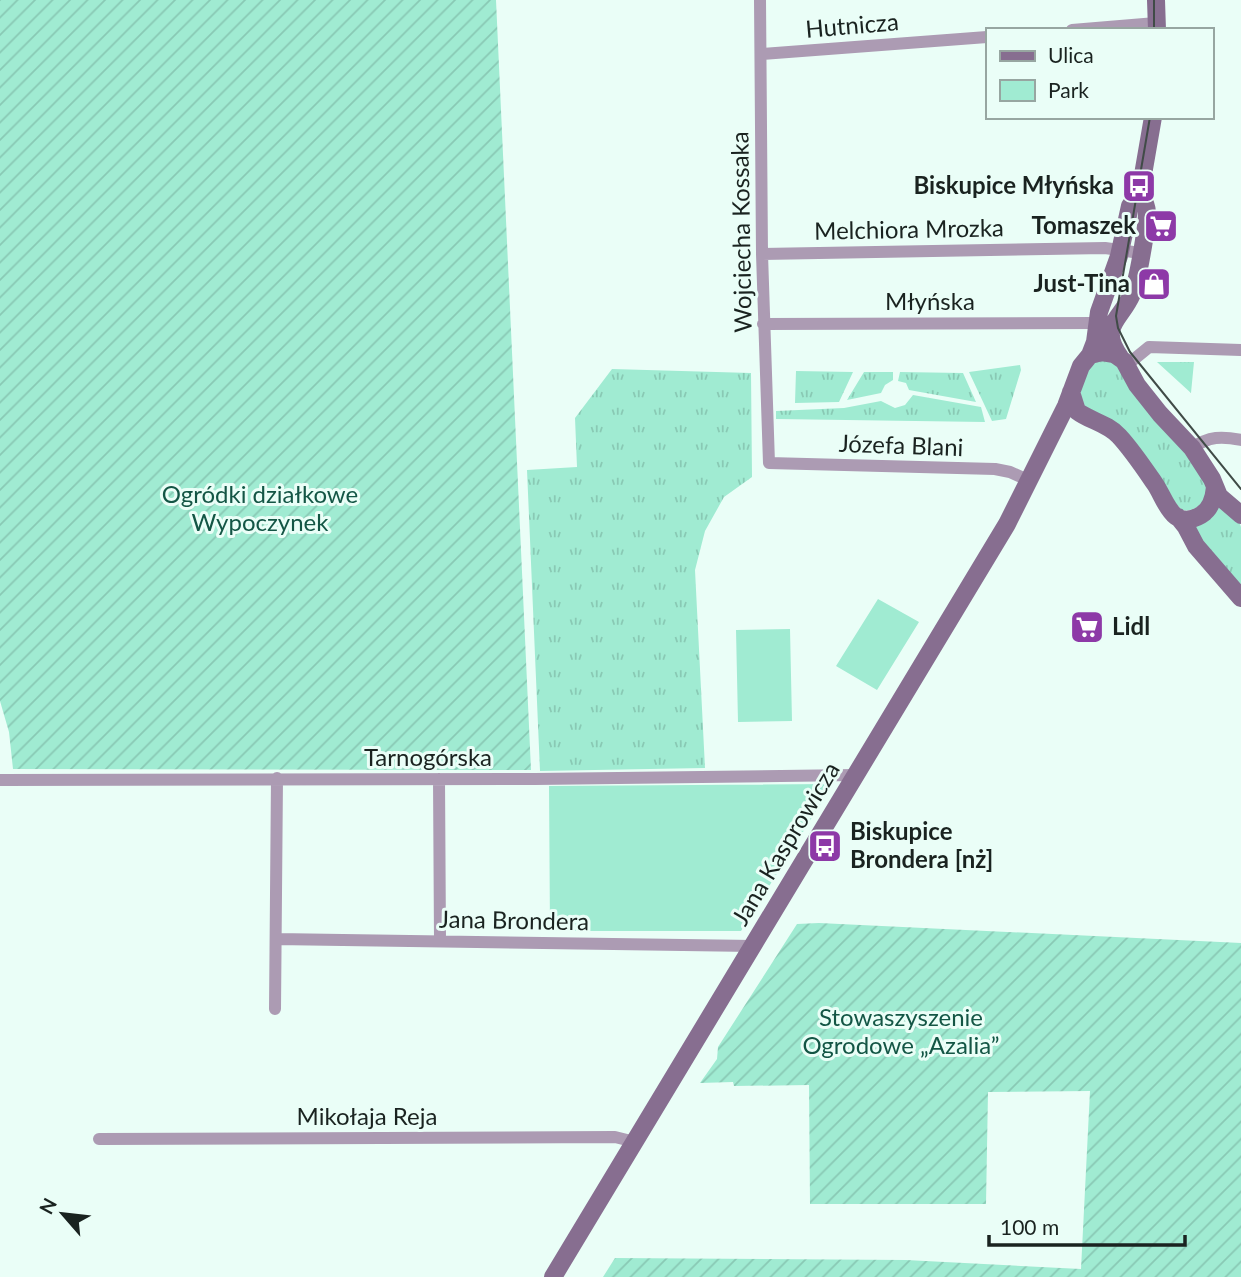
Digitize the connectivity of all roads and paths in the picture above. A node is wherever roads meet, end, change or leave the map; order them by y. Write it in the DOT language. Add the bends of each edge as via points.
graph roads {
  1 [pos="760,0"];
  2 [pos="1156,0"];
  3 [pos="1156,26"];
  4 [pos="1114,28"];
  5 [pos="986,37"];
  6 [pos="762,54"];
  7 [pos="1153,119"];
  8 [pos="1140,192"];
  9 [pos="1121,250"];
  10 [pos="1140,253"];
  11 [pos="762,254"];
  12 [pos="1096,323"];
  13 [pos="764,324"];
  14 [pos="1241,350"];
  15 [pos="1090,355"];
  16 [pos="1123,361"];
  17 [pos="1071,392"];
  18 [pos="1088,418"];
  19 [pos="1052,432"];
  20 [pos="1241,440"];
  21 [pos="1192,448"];
  22 [pos="769,463"];
  23 [pos="1030,481"];
  24 [pos="1215,487"];
  25 [pos="1241,515"];
  26 [pos="1178,517"];
  27 [pos="1241,598"];
  28 [pos="856,775"];
  29 [pos="277,778"];
  30 [pos="439,779"];
  31 [pos="0,780"];
  32 [pos="276,939"];
  33 [pos="440,941"];
  34 [pos="753,946"];
  35 [pos="275,1009"];
  36 [pos="99,1139"];
  37 [pos="635,1142"];
  38 [pos="553,1277"];
  1 -- 6 [label="street, Wojciecha Kossaka"];
  2 -- 3 [label="street"];
  3 -- 4 [label="street"];
  5 -- 6 [label="street, Hutnicza"];
  6 -- 11 [label="street, Wojciecha Kossaka"];
  7 -- 8 [label="street"];
  8 -- 9 [label="street, Jana Kasprowicza" via="1130,206"];
  8 -- 10 [label="street" via="1147,210"];
  9 -- 10 [label="street, Melchiora Mrozka"];
  9 -- 11 [label="street, Melchiora Mrozka"];
  9 -- 12 [label="street, Jana Kasprowicza"];
  10 -- 16 [label="street" via="1131,296 1112,326 1112,342"];
  11 -- 13 [label="street, Wojciecha Kossaka"];
  12 -- 13 [label="street, Młyńska"];
  12 -- 15 [label="street, Jana Kasprowicza"];
  13 -- 22 [label="street, Wojciecha Kossaka"];
  14 -- 16 [label="street" via="1149,347"];
  15 -- 16 [label="street" via="1102,352"];
  15 -- 17 [label="street, Jana Kasprowicza"];
  16 -- 21 [label="street" via="1160,414"];
  17 -- 18 [label="street" via="1077,411"];
  17 -- 19 [label="street, Jana Kasprowicza"];
  18 -- 19 [label="street" via="1070,419"];
  18 -- 26 [label="street" via="1117,433 1158,488 1167,509"];
  19 -- 23 [label="street, Jana Kasprowicza"];
  20 -- 21 [label="street" via="1208,438"];
  21 -- 24 [label="street"];
  22 -- 23 [label="street, Józefa Blani" via="995,469"];
  23 -- 28 [label="street, Jana Kasprowicza"];
  24 -- 25 [label="street"];
  24 -- 26 [label="street" via="1205,513 1192,519"];
  26 -- 27 [label="street" via="1196,546"];
  28 -- 30 [label="street, Tarnogórska"];
  28 -- 34 [label="street, Jana Kasprowicza"];
  29 -- 30 [label="street, Tarnogórska"];
  29 -- 31 [label="street, Tarnogórska"];
  29 -- 32 [label="street"];
  30 -- 33 [label="street"];
  32 -- 33 [label="street, Jana Brondera"];
  32 -- 35 [label="street"];
  33 -- 34 [label="street, Jana Brondera"];
  34 -- 37 [label="street, Jana Kasprowicza"];
  36 -- 37 [label="street, Mikołaja Reja" via="615,1137"];
  37 -- 38 [label="street, Jana Kasprowicza"];
}
